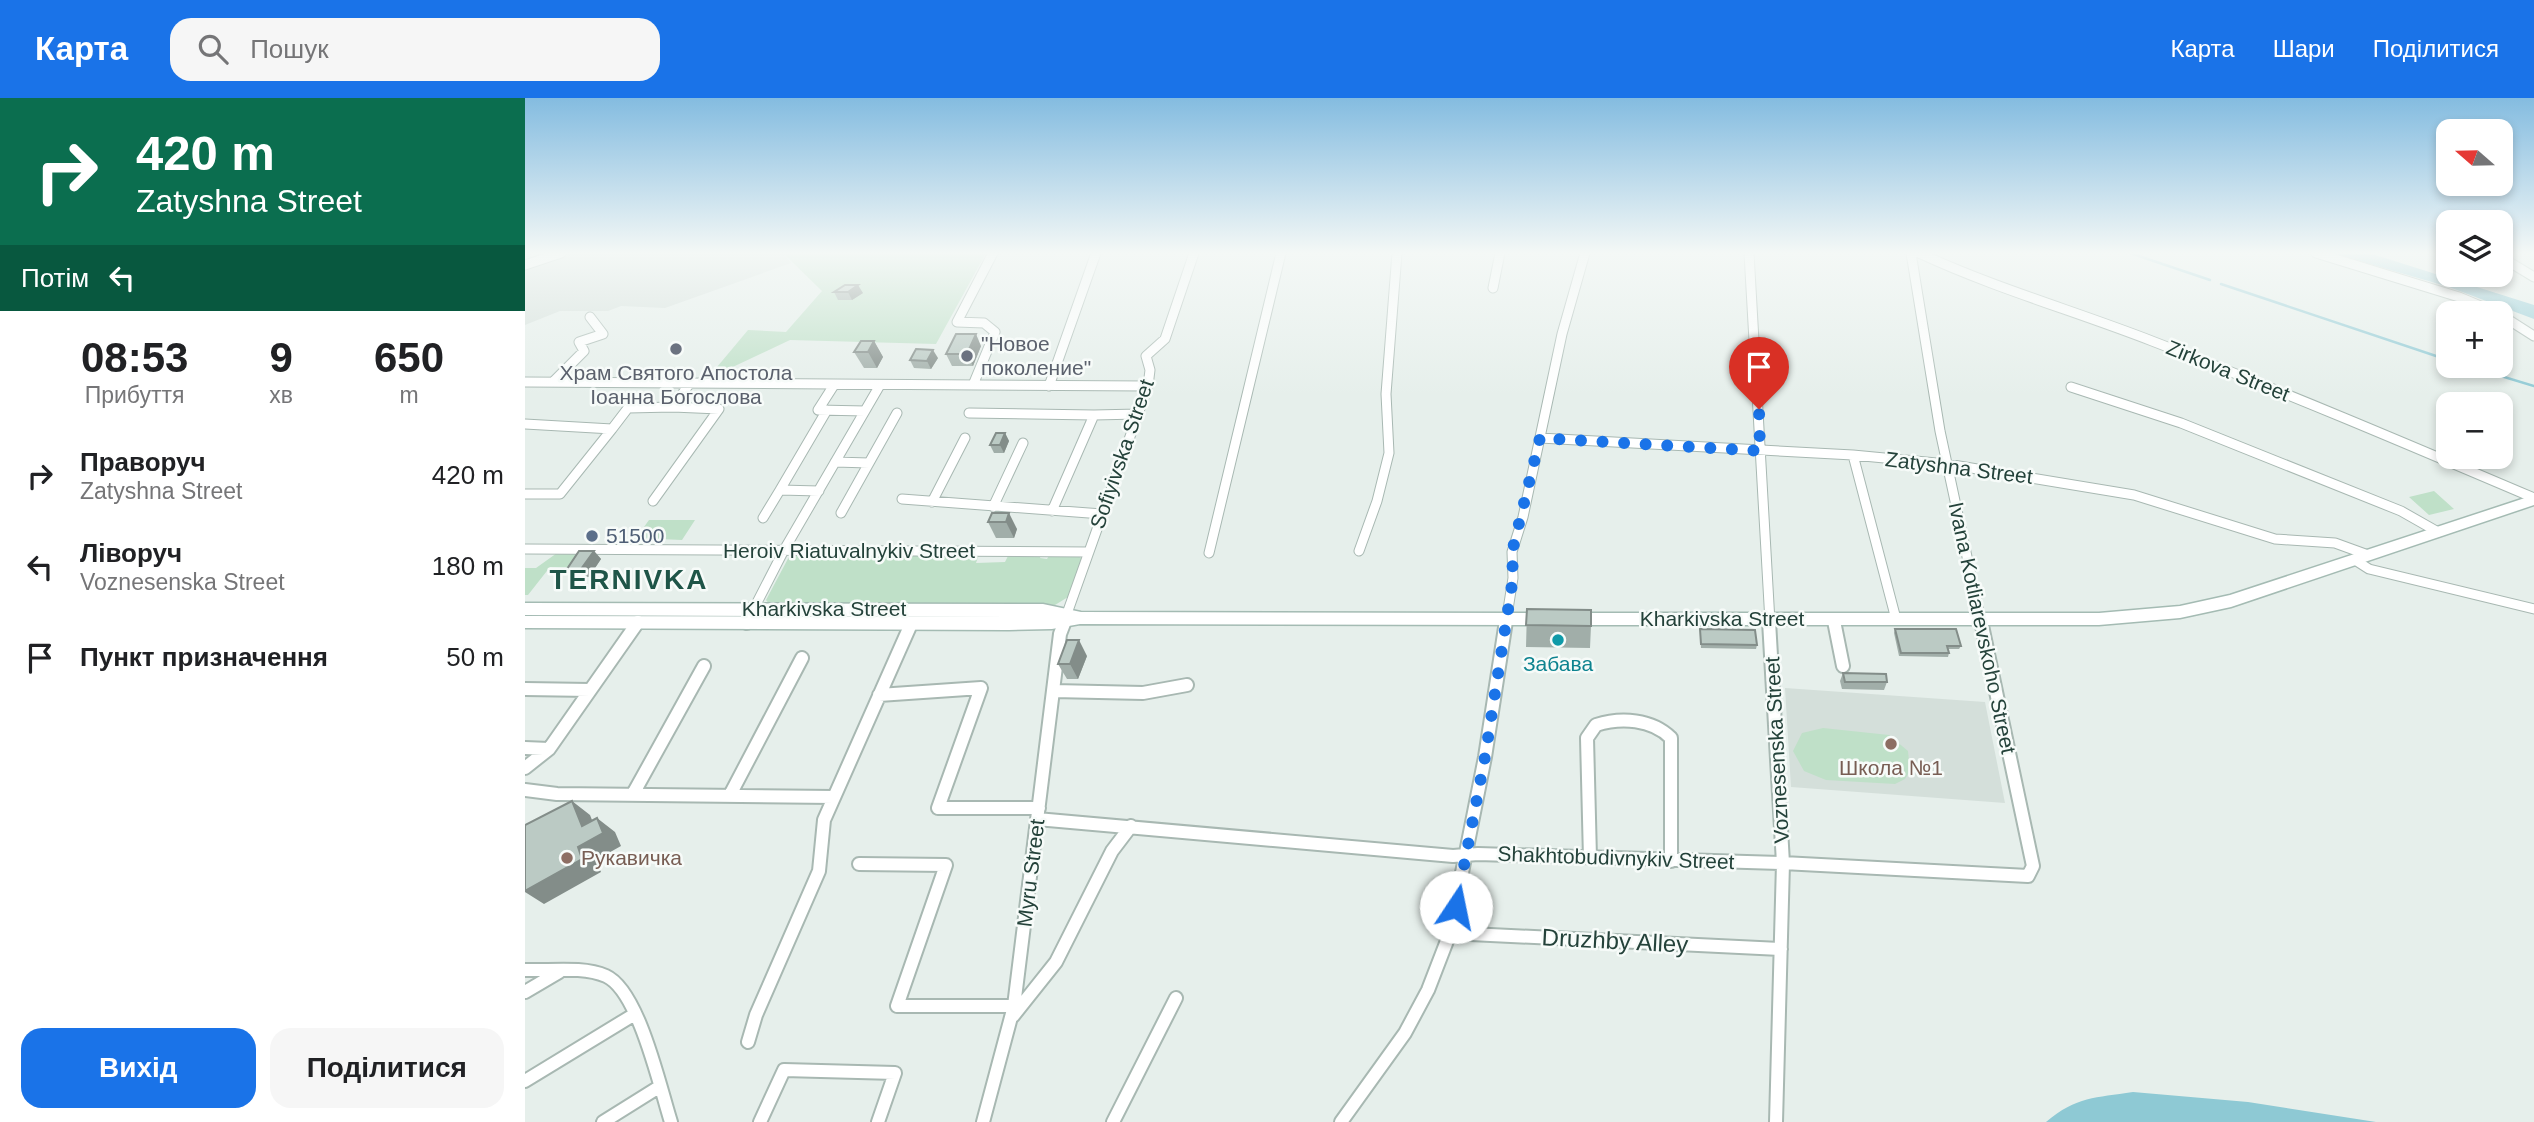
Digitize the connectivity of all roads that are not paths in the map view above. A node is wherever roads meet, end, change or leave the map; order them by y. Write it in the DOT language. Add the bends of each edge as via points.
graph roads {
  1 [pos="968,301"];
  2 [pos="1079,301"];
  3 [pos="1178,301"];
  4 [pos="1270,301"];
  5 [pos="1393,301"];
  6 [pos="1571,301"];
  7 [pos="1753,301"];
  8 [pos="1921,301"];
  9 [pos="2041,301"];
  10 [pos="590,317"];
  11 [pos="2513,323"];
  12 [pos="2534,336"];
  13 [pos="525,382"];
  14 [pos="552,382"];
  15 [pos="691,383"];
  16 [pos="834,385"];
  17 [pos="880,385"];
  18 [pos="973,385"];
  19 [pos="1049,386"];
  20 [pos="1148,386"];
  21 [pos="2071,387"];
  22 [pos="673,407"];
  23 [pos="827,410"];
  24 [pos="865,411"];
  25 [pos="897,413"];
  26 [pos="969,413"];
  27 [pos="1138,414"];
  28 [pos="1094,415"];
  29 [pos="525,424"];
  30 [pos="613,429"];
  31 [pos="965,438"];
  32 [pos="1540,438"];
  33 [pos="1023,443"];
  34 [pos="1760,451"];
  35 [pos="1853,455"];
  36 [pos="835,462"];
  37 [pos="869,463"];
  38 [pos="1947,464"];
  39 [pos="780,490"];
  40 [pos="819,491"];
  41 [pos="525,494"];
  42 [pos="902,499"];
  43 [pos="2534,499"];
  44 [pos="653,501"];
  45 [pos="932,502"];
  46 [pos="993,507"];
  47 [pos="1052,511"];
  48 [pos="841,513"];
  49 [pos="1102,514"];
  50 [pos="763,518"];
  51 [pos="2438,532"];
  52 [pos="525,549"];
  53 [pos="784,550"];
  54 [pos="1359,551"];
  55 [pos="1089,552"];
  56 [pos="1209,553"];
  57 [pos="2361,558"];
  58 [pos="525,609"];
  59 [pos="2534,609"];
  60 [pos="578,615"];
  61 [pos="643,616"];
  62 [pos="750,616"];
  63 [pos="1070,617"];
  64 [pos="1506,619"];
  65 [pos="1770,619"];
  66 [pos="1834,619"];
  67 [pos="1896,619"];
  68 [pos="1982,619"];
  69 [pos="525,622"];
  70 [pos="911,624"];
  71 [pos="802,658"];
  72 [pos="704,666"];
  73 [pos="1843,666"];
  74 [pos="1187,685"];
  75 [pos="525,689"];
  76 [pos="590,690"];
  77 [pos="1054,691"];
  78 [pos="879,695"];
  79 [pos="525,748"];
  80 [pos="549,748"];
  81 [pos="525,768"];
  82 [pos="525,790"];
  83 [pos="633,794"];
  84 [pos="730,795"];
  85 [pos="834,797"];
  86 [pos="1038,813"];
  87 [pos="1131,826"];
  88 [pos="1466,855"];
  89 [pos="1590,858"];
  90 [pos="1671,861"];
  91 [pos="1783,863"];
  92 [pos="859,864"];
  93 [pos="2028,876"];
  94 [pos="1450,933"];
  95 [pos="1781,949"];
  96 [pos="525,970"];
  97 [pos="560,972"];
  98 [pos="525,992"];
  99 [pos="1175,998"];
  100 [pos="1012,1012"];
  101 [pos="635,1014"];
  102 [pos="748,1042"];
  103 [pos="525,1081"];
  104 [pos="659,1087"];
  105 [pos="603,1122"];
  106 [pos="671,1122"];
  107 [pos="760,1122"];
  108 [pos="878,1122"];
  109 [pos="983,1122"];
  110 [pos="1113,1122"];
  111 [pos="1341,1122"];
  112 [pos="1776,1122"];
  1 -- 18 [label="street" via="957,322 984,323 995,332"];
  2 -- 19 [label="street"];
  3 -- 20 [label="street, Sofiyivska Street" via="1165,338 1146,356"];
  4 -- 56 [label="street"];
  5 -- 54 [label="street" via="1386,394 1389,453"];
  6 -- 32 [label="street"];
  7 -- 34 [label="street, Voznesenska Street"];
  8 -- 38 [label="street, Ivana Kotliarevskoho Street"];
  9 -- 43 [label="street, Zirkova Street" via="2424,449"];
  10 -- 14 [label="street" via="603,334 579,342 584,351"];
  11 -- 12 [label="street"];
  13 -- 14 [label="street"];
  14 -- 15 [label="street"];
  15 -- 16 [label="street"];
  15 -- 22 [label="street"];
  16 -- 17 [label="street"];
  16 -- 23 [label="street" via="818,410"];
  17 -- 18 [label="street"];
  17 -- 24 [label="street"];
  18 -- 19 [label="street"];
  19 -- 20 [label="street"];
  20 -- 27 [label="street, Sofiyivska Street"];
  21 -- 51 [label="street" via="2181,423 2401,511"];
  22 -- 30 [label="street" via="628,408"];
  22 -- 44 [label="street" via="719,409"];
  23 -- 24 [label="street"];
  23 -- 39 [label="street"];
  24 -- 36 [label="street"];
  25 -- 37 [label="street"];
  26 -- 28 [label="street"];
  27 -- 28 [label="street"];
  27 -- 49 [label="street, Sofiyivska Street"];
  28 -- 47 [label="street"];
  29 -- 30 [label="street"];
  30 -- 41 [label="street" via="560,494"];
  31 -- 45 [label="street"];
  32 -- 34 [label="street, Zatyshna Street"];
  32 -- 64 [label="street" via="1512,552"];
  33 -- 46 [label="street"];
  34 -- 35 [label="street, Zatyshna Street"];
  34 -- 65 [label="street, Voznesenska Street"];
  35 -- 38 [label="street, Zatyshna Street"];
  35 -- 67 [label="street"];
  36 -- 37 [label="street"];
  36 -- 40 [label="street"];
  37 -- 48 [label="street"];
  38 -- 57 [label="street, Zatyshna Street" via="2134,495 2275,539 2335,543"];
  38 -- 68 [label="street, Ivana Kotliarevskoho Street"];
  39 -- 40 [label="street"];
  39 -- 50 [label="street"];
  40 -- 53 [label="street"];
  42 -- 45 [label="street"];
  43 -- 51 [label="street, Kharkivska Street"];
  45 -- 46 [label="street"];
  46 -- 47 [label="street"];
  47 -- 49 [label="street"];
  49 -- 55 [label="street, Sofiyivska Street"];
  51 -- 57 [label="street, Kharkivska Street"];
  52 -- 53 [label="street, Heroiv Riatuvalnykiv Street"];
  53 -- 55 [label="street, Heroiv Riatuvalnykiv Street"];
  53 -- 62 [label="street"];
  55 -- 63 [label="street, Sofiyivska Street"];
  57 -- 59 [label="street" via="2369,569"];
  57 -- 68 [label="street, Kharkivska Street" via="2231,601 2180,612 2099,619"];
  58 -- 60 [label="street, Kharkivska Street"];
  60 -- 61 [label="street, Kharkivska Street"];
  60 -- 69 [label="street, Kharkivska Street"];
  61 -- 62 [label="street, Kharkivska Street"];
  61 -- 76 [label="street"];
  62 -- 63 [label="street, Kharkivska Street" via="1043,610"];
  62 -- 70 [label="street, Kharkivska Street"];
  63 -- 64 [label="street, Kharkivska Street"];
  63 -- 70 [label="street, Kharkivska Street"];
  63 -- 77 [label="street, Myru Street"];
  64 -- 65 [label="street, Kharkivska Street"];
  64 -- 88 [label="street"];
  65 -- 66 [label="street, Kharkivska Street"];
  65 -- 91 [label="street, Voznesenska Street"];
  66 -- 67 [label="street, Kharkivska Street"];
  66 -- 73 [label="street"];
  67 -- 68 [label="street, Kharkivska Street"];
  68 -- 93 [label="street, Ivana Kotliarevskoho Street" via="2033,866"];
  70 -- 78 [label="street"];
  71 -- 84 [label="street"];
  72 -- 83 [label="street"];
  74 -- 77 [label="street" via="1143,693"];
  75 -- 76 [label="street"];
  76 -- 80 [label="street"];
  77 -- 86 [label="street, Myru Street"];
  78 -- 85 [label="street"];
  78 -- 86 [label="street, Shakhtobudivnykiv Street" via="981,688 937,808"];
  79 -- 80 [label="street"];
  80 -- 81 [label="street"];
  82 -- 83 [label="street"];
  83 -- 84 [label="street"];
  84 -- 85 [label="street"];
  85 -- 102 [label="street" via="821,831 819,871"];
  86 -- 87 [label="street, Shakhtobudivnykiv Street"];
  86 -- 100 [label="street, Myru Street"];
  87 -- 88 [label="street, Shakhtobudivnykiv Street"];
  87 -- 100 [label="street" via="1112,851 1056,962"];
  88 -- 89 [label="street, Shakhtobudivnykiv Street"];
  88 -- 94 [label="street"];
  89 -- 90 [label="street, Shakhtobudivnykiv Street"];
  89 -- 90 [label="street" via="1587,738 1597,725 1614,721 1651,725 1671,738"];
  90 -- 91 [label="street, Shakhtobudivnykiv Street"];
  91 -- 93 [label="street, Shakhtobudivnykiv Street"];
  91 -- 95 [label="street, Voznesenska Street"];
  92 -- 100 [label="street" via="946,865 898,1006"];
  94 -- 95 [label="street, Druzhby Alley"];
  94 -- 111 [label="street" via="1429,990 1405,1033"];
  95 -- 112 [label="street, Voznesenska Street"];
  96 -- 97 [label="street"];
  97 -- 98 [label="street"];
  97 -- 101 [label="street" via="614,979"];
  99 -- 110 [label="street"];
  100 -- 109 [label="street, Myru Street"];
  101 -- 103 [label="street"];
  101 -- 104 [label="street"];
  104 -- 105 [label="street"];
  104 -- 106 [label="street"];
  107 -- 108 [label="street" via="784,1070 895,1073"];
}
